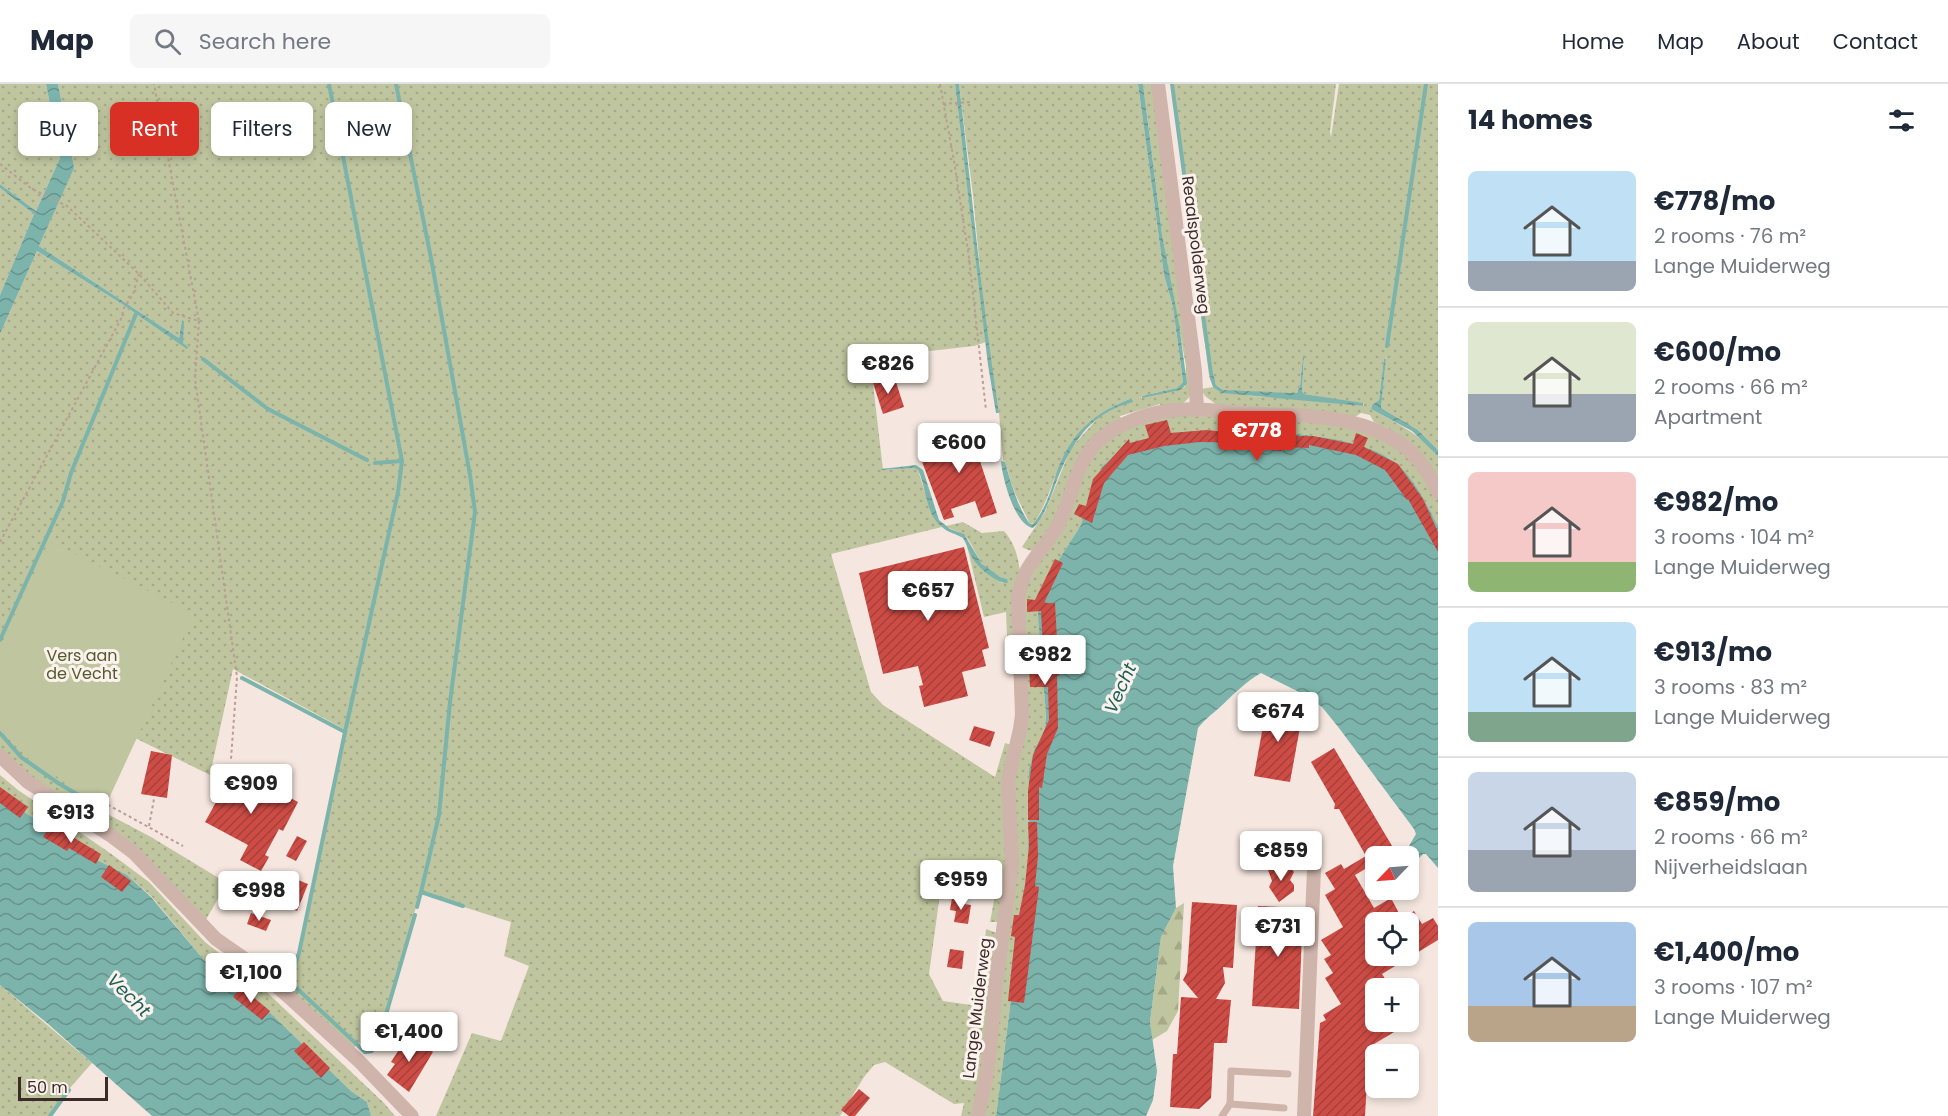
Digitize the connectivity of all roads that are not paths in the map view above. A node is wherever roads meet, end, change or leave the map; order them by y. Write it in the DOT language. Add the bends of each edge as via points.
graph roads {
  1 [pos="1158,84"];
  2 [pos="1197,410"];
  3 [pos="1438,492"];
  4 [pos="0,756"];
  5 [pos="1314,869"];
  6 [pos="1288,1074"];
  7 [pos="1230,1104"];
  8 [pos="1284,1108"];
  9 [pos="412,1116"];
  10 [pos="978,1116"];
  11 [pos="1222,1116"];
  12 [pos="1304,1116"];
  1 -- 2 [label="street, Reaalspolderweg"];
  2 -- 3 [label="street, Lange Muiderweg" via="1309,417 1369,428 1417,457"];
  2 -- 10 [label="street, Lange Muiderweg" via="1144,417 1098,440 1083,460 1057,527 1029,564 1020,585 1022,715 1008,781 1012,862"];
  4 -- 9 [label="street" via="28,782 134,853 216,939 260,971 358,1060"];
  5 -- 12 [label="street"];
  6 -- 7 [label="lane" via="1231,1071"];
  7 -- 8 [label="lane"];
  7 -- 11 [label="lane"];
}
